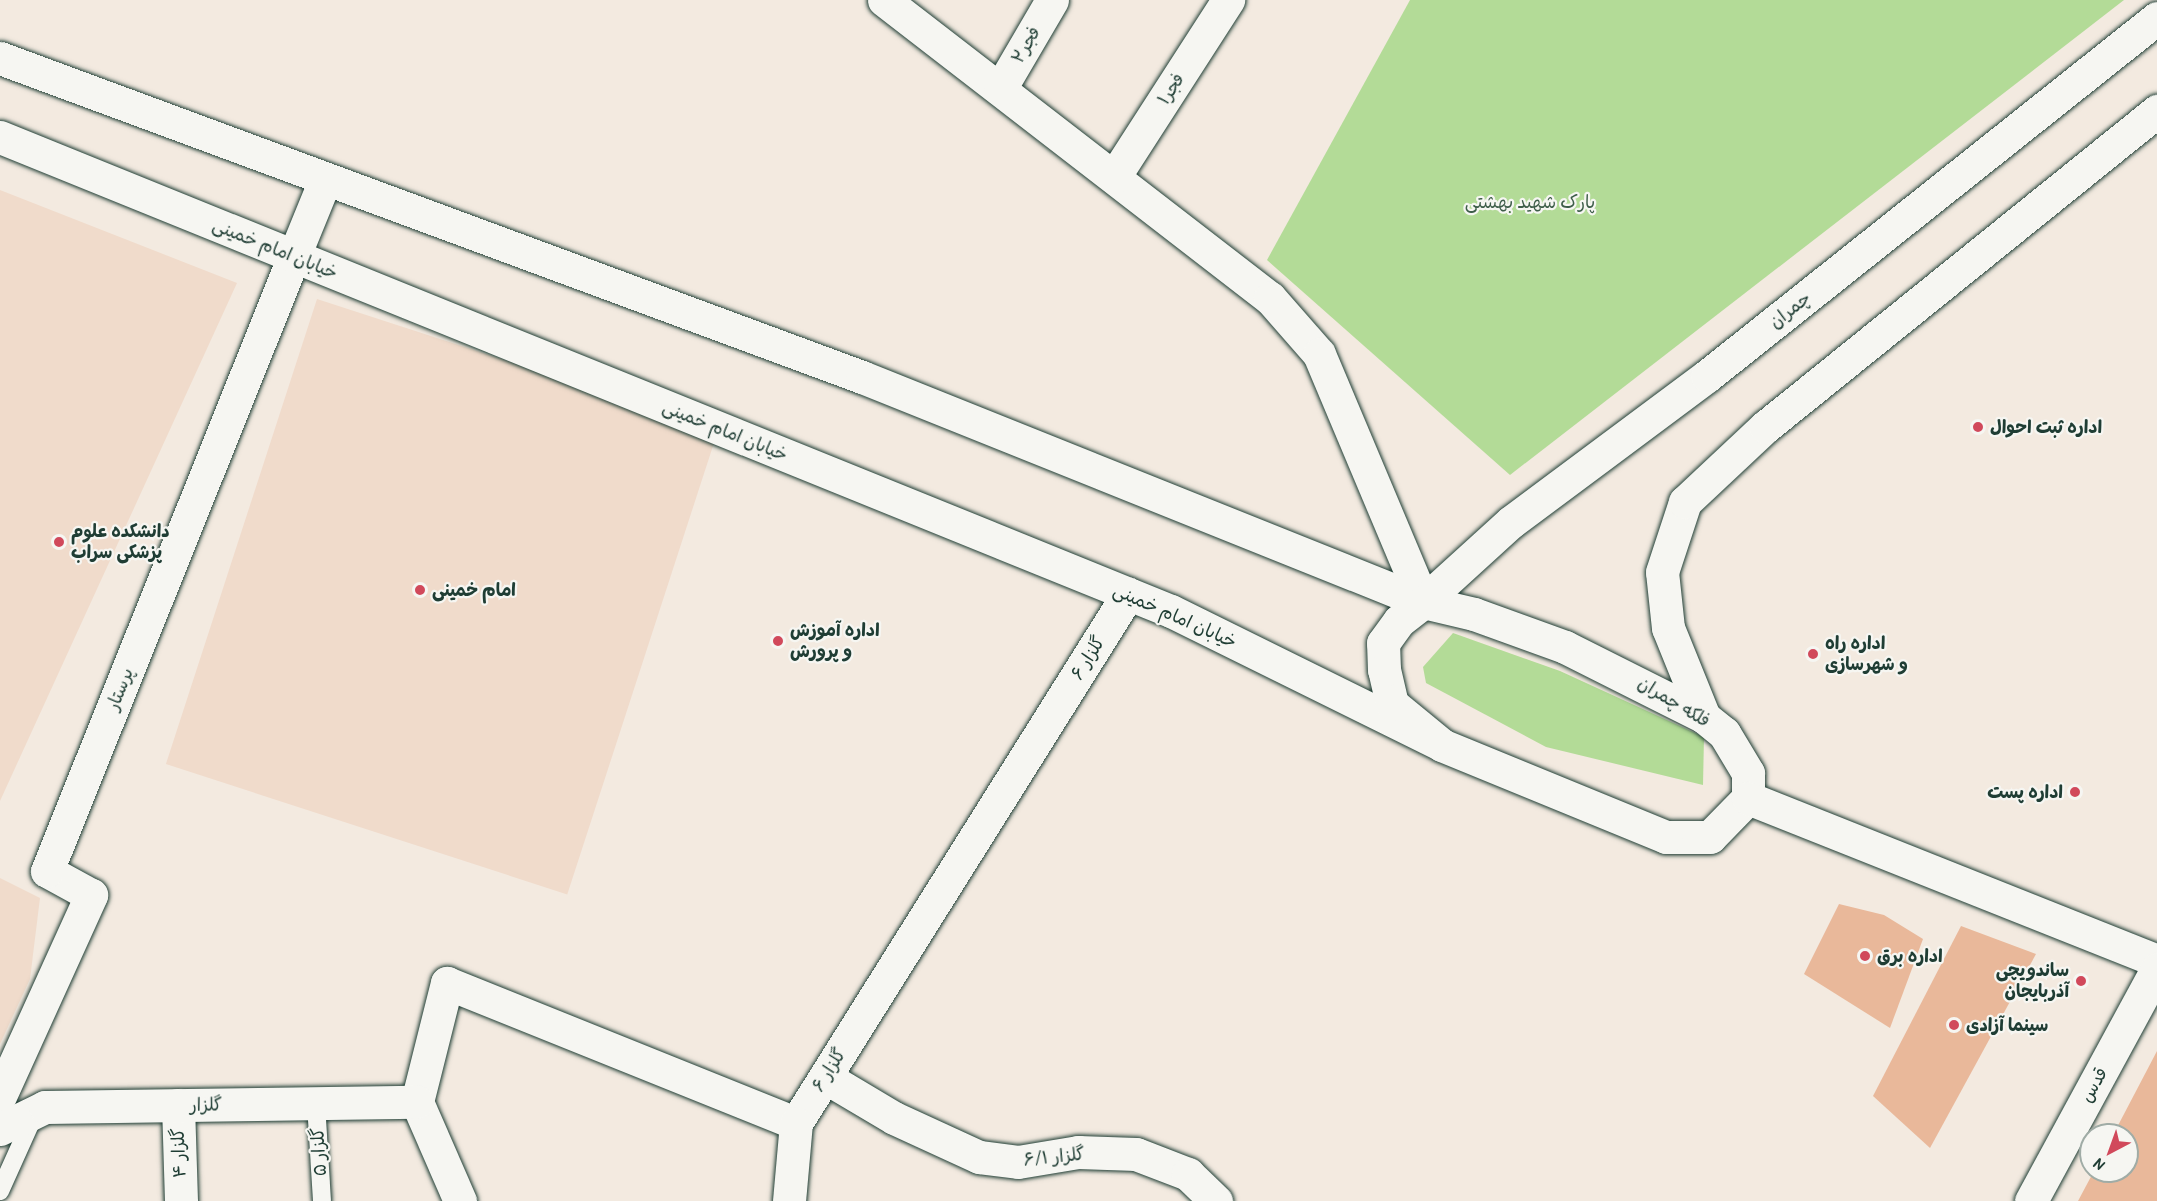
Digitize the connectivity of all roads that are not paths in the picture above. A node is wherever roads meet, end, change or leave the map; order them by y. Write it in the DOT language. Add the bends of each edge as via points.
graph roads {
  1 [pos="1052,0"];
  2 [pos="1228,0"];
  3 [pos="887,1"];
  4 [pos="2157,18"];
  5 [pos="0,58"];
  6 [pos="1000,89"];
  7 [pos="2157,111"];
  8 [pos="0,137"];
  9 [pos="1114,177"];
  10 [pos="325,180"];
  11 [pos="294,256"];
  12 [pos="1128,594"];
  13 [pos="1423,602"];
  14 [pos="1704,717"];
  15 [pos="1442,745"];
  16 [pos="1748,798"];
  17 [pos="2157,961"];
  18 [pos="2157,969"];
  19 [pos="825,1077"];
  20 [pos="0,1096"];
  21 [pos="417,1102"];
  22 [pos="316,1103"];
  23 [pos="178,1105"];
  24 [pos="35,1112"];
  25 [pos="796,1124"];
  26 [pos="0,1129"];
  27 [pos="0,1191"];
  28 [pos="181,1201"];
  29 [pos="322,1201"];
  30 [pos="460,1201"];
  31 [pos="789,1201"];
  32 [pos="1216,1201"];
  33 [pos="2031,1201"];
  1 -- 6 [label="main road, فجر۲"];
  2 -- 9 [label="main road, فجر۱"];
  3 -- 6 [label="main road"];
  4 -- 13 [label="main road, چمران" via="1707,376 1511,522"];
  5 -- 10 [label="main road"];
  6 -- 9 [label="main road"];
  7 -- 14 [label="main road" via="1765,427 1684,502 1662,572 1668,628"];
  8 -- 11 [label="main road, خیابان امام خمینی"];
  9 -- 13 [label="main road" via="1270,298 1318,354"];
  10 -- 11 [label="main road"];
  10 -- 13 [label="main road" via="862,377"];
  11 -- 12 [label="main road, خیابان امام خمینی"];
  11 -- 20 [label="main road, پرستار" via="47,871 91,895"];
  12 -- 15 [label="main road, خیابان امام خمینی"];
  12 -- 19 [label="main road, گلزار ۶"];
  13 -- 14 [label="main road, فلکه چمران" via="1474,614 1565,647"];
  13 -- 15 [label="main road" via="1399,621 1383,643 1384,669 1392,704"];
  14 -- 16 [label="main road, فلکه چمران" via="1724,733 1748,773"];
  15 -- 16 [label="main road" via="1666,837 1710,837"];
  16 -- 17 [label="main road"];
  18 -- 33 [label="main road, قدس"];
  19 -- 25 [label="main road, گلزار ۶"];
  19 -- 32 [label="main road, گلزار ۶/۱" via="894,1118 979,1157 1018,1162 1078,1152 1136,1154 1188,1174"];
  21 -- 22 [label="main road, گلزار"];
  21 -- 25 [label="main road" via="447,983"];
  21 -- 30 [label="main road"];
  22 -- 23 [label="main road, گلزار"];
  22 -- 29 [label="lane, گلزار ۵"];
  23 -- 24 [label="main road, گلزار" via="45,1107"];
  23 -- 28 [label="main road, گلزار ۴"];
  24 -- 26 [label="main road, گلزار"];
  24 -- 27 [label="lane"];
  25 -- 31 [label="main road"];
}
